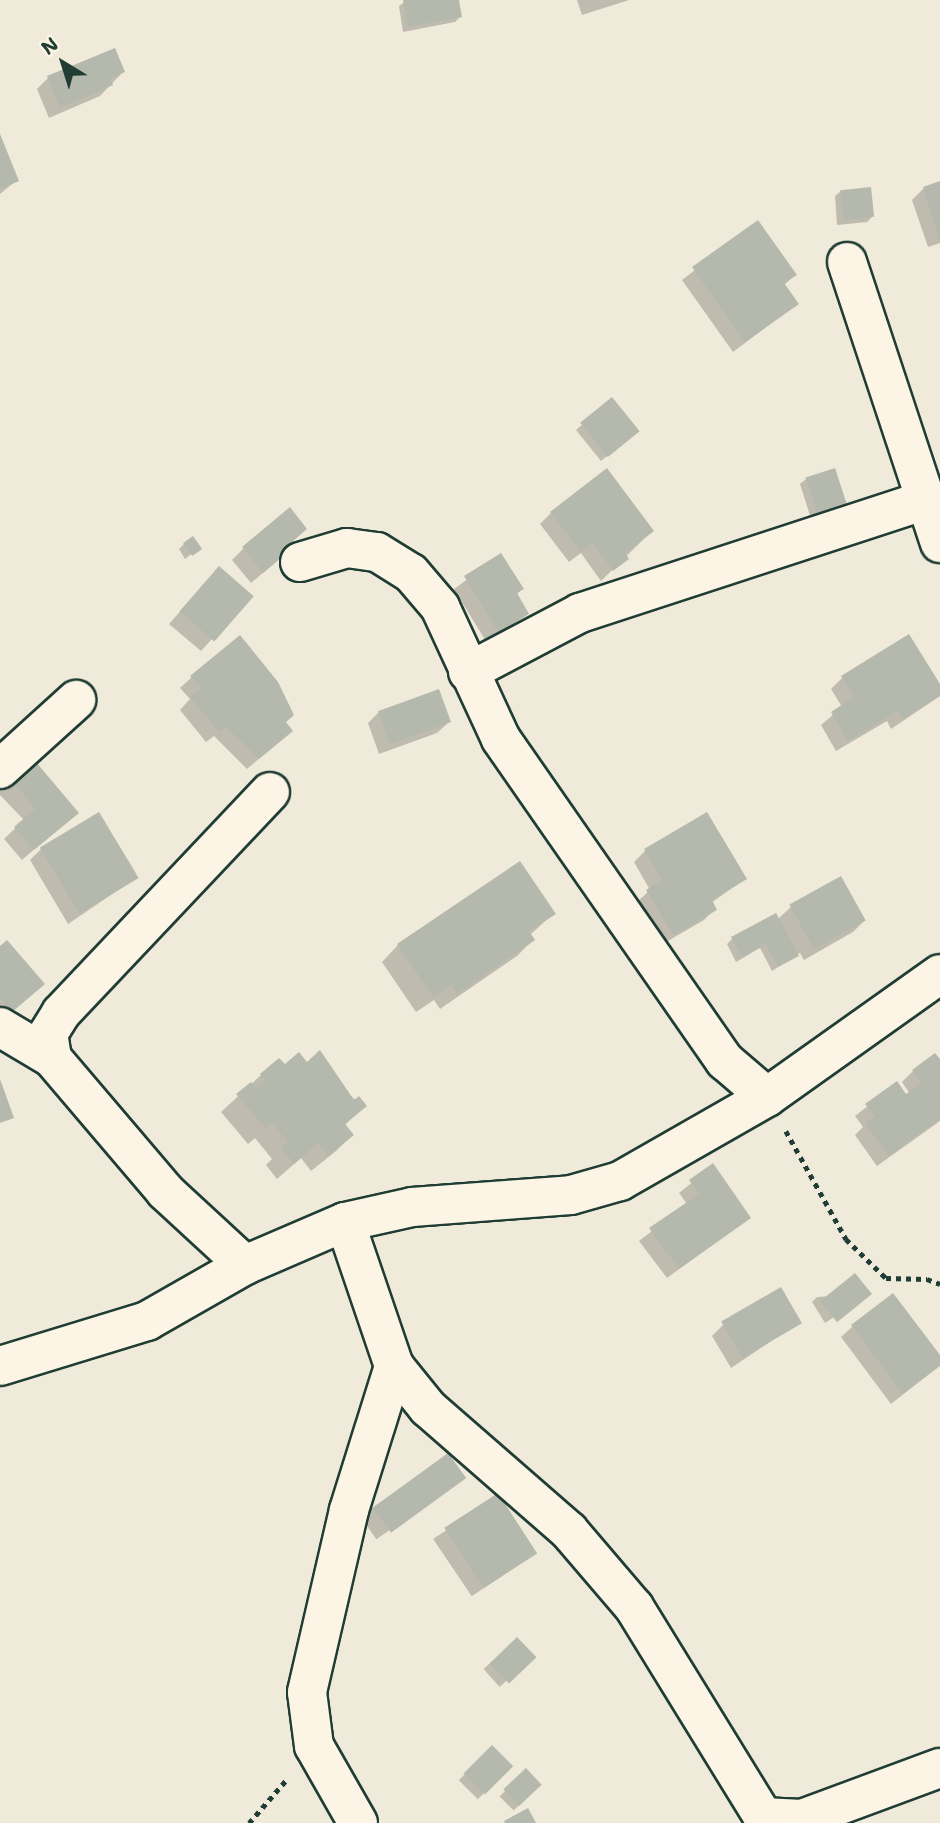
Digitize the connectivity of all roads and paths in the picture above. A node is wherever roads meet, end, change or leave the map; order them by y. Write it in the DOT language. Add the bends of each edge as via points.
graph roads {
  1 [pos="847,262"];
  2 [pos="925,500"];
  3 [pos="940,543"];
  4 [pos="300,562"];
  5 [pos="468,672"];
  6 [pos="76,700"];
  7 [pos="0,769"];
  8 [pos="270,792"];
  9 [pos="940,974"];
  10 [pos="0,1027"];
  11 [pos="52,1058"];
  12 [pos="767,1097"];
  13 [pos="345,1222"];
  14 [pos="245,1265"];
  15 [pos="940,1284"];
  16 [pos="0,1366"];
  17 [pos="394,1366"];
  18 [pos="314,1746"];
  19 [pos="940,1768"];
  20 [pos="249,1823"];
  21 [pos="358,1823"];
  1 -- 2 [label="street"];
  2 -- 3 [label="street"];
  2 -- 5 [label="street" via="580,613"];
  4 -- 5 [label="street" via="347,548 377,552 411,573 440,607"];
  5 -- 12 [label="street" via="501,739 725,1061"];
  6 -- 7 [label="street"];
  8 -- 11 [label="street" via="61,1013 48,1034"];
  9 -- 12 [label="street"];
  10 -- 11 [label="street"];
  11 -- 14 [label="street" via="166,1192"];
  12 -- 13 [label="street" via="620,1181 571,1195 412,1207"];
  12 -- 15 [label="path" via="846,1239 886,1278 927,1279"];
  13 -- 14 [label="street"];
  13 -- 17 [label="street"];
  14 -- 16 [label="street" via="147,1321"];
  17 -- 18 [label="street" via="349,1510 307,1692"];
  17 -- 19 [label="street" via="428,1408 569,1531 634,1607 763,1817 802,1819"];
  18 -- 20 [label="path"];
  18 -- 21 [label="street"];
}
